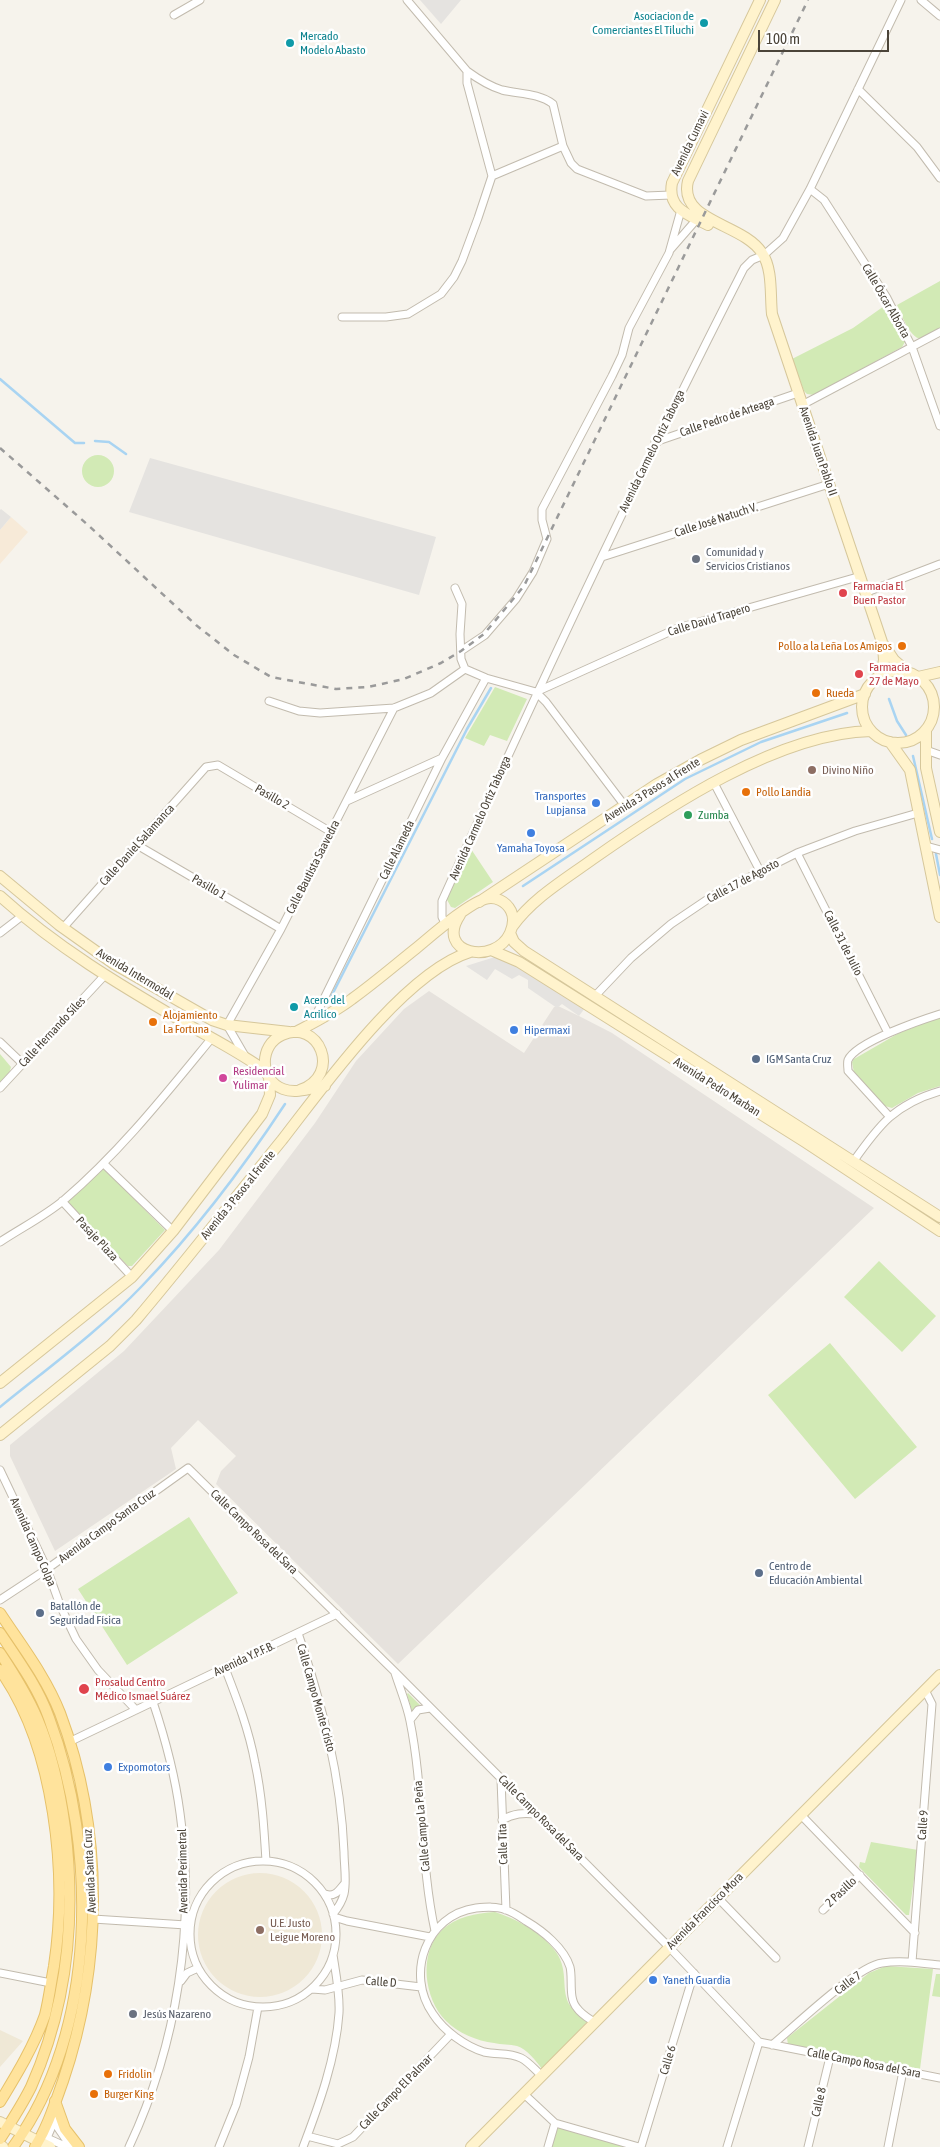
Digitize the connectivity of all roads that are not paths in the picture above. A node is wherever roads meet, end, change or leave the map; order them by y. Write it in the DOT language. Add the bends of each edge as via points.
graph roads {
  1 [pos="200,0"];
  2 [pos="408,0"];
  3 [pos="760,0"];
  4 [pos="775,0"];
  5 [pos="901,0"];
  6 [pos="921,0"];
  7 [pos="174,15"];
  8 [pos="940,16"];
  9 [pos="466,71"];
  10 [pos="858,89"];
  11 [pos="705,113"];
  12 [pos="719,120"];
  13 [pos="563,146"];
  14 [pos="492,176"];
  15 [pos="940,178"];
  16 [pos="810,189"];
  17 [pos="671,195"];
  18 [pos="681,210"];
  19 [pos="697,219"];
  20 [pos="757,246"];
  21 [pos="668,253"];
  22 [pos="764,255"];
  23 [pos="342,318"];
  24 [pos="940,332"];
  25 [pos="912,348"];
  26 [pos="798,393"];
  27 [pos="802,404"];
  28 [pos="940,426"];
  29 [pos="655,442"];
  30 [pos="829,484"];
  31 [pos="602,557"];
  32 [pos="940,564"];
  33 [pos="861,576"];
  34 [pos="455,588"];
  35 [pos="867,592"];
  36 [pos="883,644"];
  37 [pos="461,651"];
  38 [pos="465,669"];
  39 [pos="940,672"];
  40 [pos="913,675"];
  41 [pos="881,676"];
  42 [pos="486,678"];
  43 [pos="536,692"];
  44 [pos="865,694"];
  45 [pos="269,701"];
  46 [pos="394,708"];
  47 [pos="936,712"];
  48 [pos="926,730"];
  49 [pos="871,731"];
  50 [pos="890,742"];
  51 [pos="926,750"];
  52 [pos="940,755"];
  53 [pos="442,758"];
  54 [pos="212,765"];
  55 [pos="714,783"];
  56 [pos="347,801"];
  57 [pos="625,806"];
  58 [pos="918,813"];
  59 [pos="331,832"];
  60 [pos="940,832"];
  61 [pos="137,845"];
  62 [pos="926,846"];
  63 [pos="940,850"];
  64 [pos="797,852"];
  65 [pos="760,871"];
  66 [pos="0,876"];
  67 [pos="0,896"];
  68 [pos="479,902"];
  69 [pos="460,915"];
  70 [pos="22,916"];
  71 [pos="940,917"];
  72 [pos="446,925"];
  73 [pos="63,928"];
  74 [pos="281,929"];
  75 [pos="511,930"];
  76 [pos="0,933"];
  77 [pos="491,950"];
  78 [pos="470,952"];
  79 [pos="105,975"];
  80 [pos="595,996"];
  81 [pos="940,1014"];
  82 [pos="312,1023"];
  83 [pos="227,1025"];
  84 [pos="293,1032"];
  85 [pos="888,1032"];
  86 [pos="211,1038"];
  87 [pos="0,1042"];
  88 [pos="245,1056"];
  89 [pos="324,1061"];
  90 [pos="23,1064"];
  91 [pos="268,1075"];
  92 [pos="325,1086"];
  93 [pos="0,1088"];
  94 [pos="300,1090"];
  95 [pos="940,1091"];
  96 [pos="889,1116"];
  97 [pos="853,1162"];
  98 [pos="104,1164"];
  99 [pos="62,1201"];
  100 [pos="940,1218"];
  101 [pos="172,1231"];
  102 [pos="940,1231"];
  103 [pos="0,1242"];
  104 [pos="132,1277"];
  105 [pos="0,1383"];
  106 [pos="0,1435"];
  107 [pos="188,1468"];
  108 [pos="0,1470"];
  109 [pos="47,1569"];
  110 [pos="0,1600"];
  111 [pos="0,1612"];
  112 [pos="337,1614"];
  113 [pos="0,1633"];
  114 [pos="298,1633"];
  115 [pos="0,1652"];
  116 [pos="225,1668"];
  117 [pos="0,1670"];
  118 [pos="395,1672"];
  119 [pos="940,1675"];
  120 [pos="925,1690"];
  121 [pos="153,1702"];
  122 [pos="430,1708"];
  123 [pos="136,1710"];
  124 [pos="410,1720"];
  125 [pos="69,1742"];
  126 [pos="501,1779"];
  127 [pos="536,1814"];
  128 [pos="801,1815"];
  129 [pos="502,1820"];
  130 [pos="266,1862"];
  131 [pos="860,1874"];
  132 [pos="345,1882"];
  133 [pos="325,1894"];
  134 [pos="718,1898"];
  135 [pos="506,1910"];
  136 [pos="823,1910"];
  137 [pos="334,1915"];
  138 [pos="93,1919"];
  139 [pos="187,1925"];
  140 [pos="915,1933"];
  141 [pos="432,1934"];
  142 [pos="669,1947"];
  143 [pos="333,1955"];
  144 [pos="776,1958"];
  145 [pos="912,1962"];
  146 [pos="940,1965"];
  147 [pos="198,1968"];
  148 [pos="0,1973"];
  149 [pos="694,1973"];
  150 [pos="51,1983"];
  151 [pos="180,1983"];
  152 [pos="338,1987"];
  153 [pos="421,1987"];
  154 [pos="312,1989"];
  155 [pos="258,2007"];
  156 [pos="594,2022"];
  157 [pos="451,2034"];
  158 [pos="759,2042"];
  159 [pos="772,2045"];
  160 [pos="830,2057"];
  161 [pos="903,2070"];
  162 [pos="542,2076"];
  163 [pos="50,2078"];
  164 [pos="940,2078"];
  165 [pos="524,2094"];
  166 [pos="0,2102"];
  167 [pos="56,2102"];
  168 [pos="555,2123"];
  169 [pos="4,2124"];
  170 [pos="22,2134"];
  171 [pos="308,2136"];
  172 [pos="0,2139"];
  173 [pos="37,2145"];
  174 [pos="13,2147"];
  175 [pos="50,2147"];
  176 [pos="67,2147"];
  177 [pos="71,2147"];
  178 [pos="78,2147"];
  179 [pos="129,2147"];
  180 [pos="219,2147"];
  181 [pos="303,2147"];
  182 [pos="471,2147"];
  183 [pos="548,2147"];
  184 [pos="640,2147"];
  185 [pos="727,2147"];
  186 [pos="808,2147"];
  187 [pos="888,2147"];
  1 -- 7 [label="street"];
  2 -- 9 [label="street"];
  3 -- 11 [label="main road, Avenida Cumavi"];
  4 -- 12 [label="main road, Avenida Cumavi"];
  5 -- 10 [label="street, Avenida Carmelo Ortiz Taborga"];
  6 -- 8 [label="street"];
  9 -- 13 [label="street" via="492,86 548,100 556,111"];
  9 -- 14 [label="street"];
  10 -- 15 [label="street" via="917,147"];
  10 -- 16 [label="street, Avenida Carmelo Ortiz Taborga"];
  11 -- 12 [label="main road"];
  11 -- 17 [label="main road, Avenida Cumavi" via="672,183"];
  12 -- 20 [label="main road, Avenida Cumavi" via="688,181 687,197 693,209"];
  13 -- 14 [label="street"];
  13 -- 17 [label="street" via="571,163 583,173 646,196"];
  14 -- 23 [label="street" via="462,261 441,294 408,314"];
  16 -- 22 [label="street, Avenida Carmelo Ortiz Taborga" via="783,238"];
  16 -- 25 [label="street, Calle Óscar Alborta" via="824,200 888,298"];
  17 -- 18 [label="main road"];
  18 -- 19 [label="main road"];
  18 -- 21 [label="street"];
  19 -- 20 [label="main road" via="744,243"];
  19 -- 21 [label="street"];
  20 -- 22 [label="main road, Avenida Cumavi"];
  21 -- 37 [label="street" via="629,328 612,376 542,509 547,539 533,572 516,599 485,635"];
  22 -- 26 [label="main road, Avenida Juan Pablo II" via="772,314"];
  22 -- 29 [label="street, Avenida Carmelo Ortiz Taborga" via="744,268"];
  24 -- 25 [label="street"];
  25 -- 27 [label="street"];
  25 -- 28 [label="street, Calle Óscar Alborta"];
  26 -- 27 [label="main road, Avenida Juan Pablo II"];
  26 -- 29 [label="street, Calle Pedro de Arteaga"];
  27 -- 30 [label="main road, Avenida Juan Pablo II"];
  29 -- 31 [label="street, Avenida Carmelo Ortiz Taborga"];
  30 -- 31 [label="street, Calle José Natuch V."];
  30 -- 33 [label="main road, Avenida Juan Pablo II"];
  31 -- 43 [label="street, Avenida Carmelo Ortiz Taborga"];
  32 -- 35 [label="street"];
  33 -- 35 [label="main road, Avenida Juan Pablo II"];
  33 -- 43 [label="street, Calle David Trapero" via="678,628"];
  34 -- 37 [label="street" via="462,604"];
  35 -- 36 [label="main road, Avenida Juan Pablo II"];
  36 -- 40 [label="main road, Avenida Juan Pablo II" via="894,660"];
  36 -- 41 [label="main road, Avenida Juan Pablo II"];
  37 -- 38 [label="street"];
  38 -- 42 [label="street"];
  38 -- 46 [label="street" via="431,693"];
  39 -- 40 [label="main road"];
  40 -- 41 [label="main road" via="890,672"];
  40 -- 47 [label="main road" via="925,683"];
  41 -- 44 [label="main road"];
  42 -- 43 [label="street"];
  42 -- 53 [label="street, Calle Alameda"];
  43 -- 57 [label="street"];
  43 -- 72 [label="street, Avenida Carmelo Ortiz Taborga" via="442,901"];
  44 -- 49 [label="main road" via="863,714"];
  44 -- 57 [label="main road, Avenida 3 Pasos al Frente" via="741,740 658,784"];
  45 -- 46 [label="street" via="299,711 320,713"];
  46 -- 56 [label="street, Calle Bautista Saavedra"];
  47 -- 48 [label="main road"];
  48 -- 50 [label="main road" via="913,740"];
  48 -- 51 [label="main road"];
  49 -- 50 [label="main road"];
  49 -- 55 [label="main road, Avenida 3 Pasos al Frente" via="844,732 802,744"];
  50 -- 58 [label="main road" via="910,770"];
  51 -- 52 [label="street"];
  51 -- 60 [label="main road" via="926,768"];
  53 -- 56 [label="street"];
  53 -- 82 [label="street, Calle Alameda"];
  54 -- 59 [label="street, Pasillo 2" via="218,765"];
  54 -- 61 [label="street, Calle Daniel Salamanca" via="206,767"];
  55 -- 65 [label="street"];
  55 -- 75 [label="main road, Avenida 3 Pasos al Frente" via="657,817 540,897 523,912"];
  56 -- 59 [label="street, Calle Bautista Saavedra"];
  57 -- 68 [label="main road, Avenida 3 Pasos al Frente"];
  58 -- 62 [label="main road"];
  58 -- 64 [label="street, Calle 17 de Agosto"];
  59 -- 74 [label="street, Calle Bautista Saavedra"];
  61 -- 73 [label="street, Calle Daniel Salamanca"];
  61 -- 74 [label="street, Pasillo 1"];
  62 -- 63 [label="street"];
  62 -- 71 [label="main road"];
  64 -- 65 [label="street, Calle 17 de Agosto"];
  64 -- 85 [label="street, Calle 31 de Julio"];
  65 -- 80 [label="street, Calle 17 de Agosto" via="714,895 671,924 631,958"];
  66 -- 73 [label="main road, Avenida Intermodal"];
  67 -- 70 [label="main road, Avenida Intermodal"];
  68 -- 69 [label="main road"];
  68 -- 75 [label="main road" via="494,898 502,901 511,912"];
  69 -- 72 [label="main road"];
  69 -- 78 [label="main road" via="453,927 455,940"];
  70 -- 76 [label="street"];
  70 -- 79 [label="main road, Avenida Intermodal"];
  72 -- 82 [label="main road" via="351,1000"];
  73 -- 83 [label="main road, Avenida Intermodal" via="114,964 212,1020"];
  74 -- 83 [label="street, Calle Bautista Saavedra"];
  75 -- 77 [label="main road" via="499,946"];
  75 -- 80 [label="main road, Avenida Pedro Marban" via="514,942 524,951"];
  77 -- 78 [label="main road"];
  77 -- 102 [label="main road, Avenida Pedro Marban" via="519,962"];
  78 -- 92 [label="main road, Avenida 3 Pasos al Frente" via="450,960 424,978 381,1018"];
  79 -- 86 [label="main road, Avenida Intermodal"];
  79 -- 90 [label="street, Calle Hernando Síles"];
  80 -- 97 [label="main road, Avenida Pedro Marban"];
  81 -- 85 [label="street"];
  82 -- 84 [label="main road"];
  83 -- 84 [label="main road, Avenida Intermodal"];
  83 -- 88 [label="street"];
  84 -- 89 [label="main road" via="304,1033 316,1041"];
  84 -- 91 [label="main road" via="281,1035 268,1047 265,1063"];
  85 -- 96 [label="street" via="854,1053 848,1061 848,1071"];
  86 -- 88 [label="main road, Avenida Intermodal"];
  86 -- 98 [label="street" via="152,1112"];
  87 -- 90 [label="street"];
  88 -- 91 [label="main road, Avenida Intermodal"];
  89 -- 92 [label="main road"];
  89 -- 94 [label="main road" via="314,1083"];
  90 -- 93 [label="street, Calle Hernando Síles"];
  91 -- 94 [label="main road" via="282,1089"];
  91 -- 101 [label="main road" via="270,1095 262,1114"];
  92 -- 94 [label="main road"];
  92 -- 106 [label="main road, Avenida 3 Pasos al Frente" via="136,1320 110,1346"];
  95 -- 96 [label="street" via="917,1098"];
  96 -- 97 [label="street"];
  97 -- 100 [label="main road, Avenida Pedro Marban"];
  98 -- 99 [label="street"];
  98 -- 101 [label="street"];
  99 -- 103 [label="street"];
  99 -- 104 [label="street, Pasaje Plaza"];
  101 -- 104 [label="main road"];
  104 -- 105 [label="main road"];
  107 -- 109 [label="street, Avenida Campo Santa Cruz"];
  107 -- 112 [label="street, Calle Campo Rosa del Sara"];
  108 -- 109 [label="street, Avenida Campo Colpa"];
  109 -- 110 [label="street, Avenida Campo Santa Cruz"];
  109 -- 123 [label="street, Avenida Campo Colpa" via="76,1639 98,1670"];
  111 -- 125 [label="main road, Avenida Santa Cruz" via="45,1684"];
  112 -- 114 [label="street, Avenida Y.P.F.B."];
  112 -- 118 [label="street, Calle Campo Rosa del Sara"];
  113 -- 163 [label="main road, Avenida Santa Cruz" via="49,1716 70,1788 79,1843 82,1890 80,1954 64,2035"];
  114 -- 116 [label="street, Avenida Y.P.F.B."];
  114 -- 132 [label="street, Calle Campo Monte Cristo" via="323,1713 337,1780"];
  115 -- 169 [label="main road, Avenida Santa Cruz" via="38,1720 60,1791 71,1888 70,1940 63,1989 31,2087"];
  116 -- 121 [label="street, Avenida Y.P.F.B."];
  116 -- 130 [label="street" via="255,1762 263,1811"];
  117 -- 150 [label="main road" via="18,1699 50,1794 60,1900 59,1933"];
  118 -- 122 [label="street, Calle Campo Rosa del Sara"];
  118 -- 124 [label="street, Calle Campo La Peña"];
  119 -- 120 [label="main road, Avenida Francisco Mora"];
  120 -- 128 [label="main road, Avenida Francisco Mora"];
  120 -- 140 [label="street, Calle 9" via="932,1704"];
  121 -- 123 [label="street, Avenida Y.P.F.B."];
  121 -- 139 [label="street, Avenida Perimetral" via="180,1811"];
  122 -- 124 [label="street" via="418,1710"];
  122 -- 126 [label="street, Calle Campo Rosa del Sara"];
  123 -- 125 [label="street, Avenida Y.P.F.B."];
  124 -- 141 [label="street, Calle Campo La Peña"];
  125 -- 138 [label="main road, Avenida Santa Cruz" via="91,1840"];
  126 -- 127 [label="street, Calle Campo Rosa del Sara"];
  126 -- 129 [label="street, Calle Tita"];
  127 -- 129 [label="street" via="521,1813"];
  127 -- 142 [label="street, Calle Campo Rosa del Sara"];
  128 -- 131 [label="street"];
  128 -- 134 [label="main road, Avenida Francisco Mora"];
  129 -- 135 [label="street, Calle Tita"];
  130 -- 133 [label="street" via="289,1866 309,1877"];
  130 -- 139 [label="street" via="245,1864 225,1872 209,1886"];
  131 -- 136 [label="street, 2 Pasillo"];
  131 -- 140 [label="street"];
  132 -- 133 [label="street" via="336,1894"];
  132 -- 137 [label="street, Calle Campo Monte Cristo" via="342,1899"];
  133 -- 137 [label="street"];
  134 -- 142 [label="main road, Avenida Francisco Mora"];
  134 -- 144 [label="street"];
  135 -- 141 [label="street" via="487,1907 468,1910 450,1917"];
  135 -- 156 [label="street" via="528,1922 558,1947 570,1968 574,2003"];
  137 -- 141 [label="street" via="347,1921"];
  137 -- 143 [label="street" via="336,1936"];
  138 -- 139 [label="street"];
  138 -- 167 [label="main road, Avenida Santa Cruz" via="89,1969 77,2035"];
  139 -- 147 [label="street"];
  139 -- 151 [label="street, Avenida Perimetral"];
  140 -- 145 [label="street, Calle 9"];
  141 -- 153 [label="street" via="423,1951"];
  142 -- 149 [label="street, Calle Campo Rosa del Sara"];
  142 -- 156 [label="main road, Avenida Francisco Mora"];
  143 -- 152 [label="street"];
  143 -- 154 [label="street" via="325,1973"];
  145 -- 146 [label="street, Calle 7"];
  145 -- 159 [label="street, Calle 7" via="881,1962 868,1968"];
  147 -- 151 [label="street" via="187,1973"];
  147 -- 155 [label="street" via="223,1996 240,2004"];
  148 -- 150 [label="street"];
  149 -- 158 [label="street, Calle Campo Rosa del Sara"];
  149 -- 184 [label="street, Calle 6"];
  150 -- 166 [label="main road" via="36,2036"];
  151 -- 179 [label="street, Avenida Perimetral" via="158,2074"];
  152 -- 153 [label="street, Calle D" via="362,1980"];
  152 -- 154 [label="street, Calle D"];
  152 -- 171 [label="street" via="339,2013 329,2069"];
  153 -- 157 [label="street" via="433,2014"];
  154 -- 155 [label="street" via="287,2004"];
  155 -- 180 [label="street" via="236,2105"];
  156 -- 162 [label="main road, Avenida Francisco Mora"];
  157 -- 162 [label="street" via="485,2052 512,2054 524,2059"];
  157 -- 171 [label="street, Calle Campo El Palmar" via="353,2137 338,2144"];
  158 -- 159 [label="street, Calle Campo Rosa del Sara"];
  158 -- 185 [label="street"];
  159 -- 160 [label="street, Calle Campo Rosa del Sara"];
  160 -- 161 [label="street, Calle Campo Rosa del Sara"];
  160 -- 186 [label="street, Calle 8"];
  161 -- 164 [label="street, Calle Campo Rosa del Sara"];
  161 -- 187 [label="street"];
  162 -- 165 [label="main road, Avenida Francisco Mora"];
  163 -- 167 [label="main road"];
  163 -- 170 [label="main road, Avenida Santa Cruz"];
  165 -- 168 [label="street"];
  165 -- 182 [label="main road, Avenida Francisco Mora"];
  167 -- 173 [label="main road, Avenida Santa Cruz"];
  167 -- 178 [label="main road" via="65,2129"];
  168 -- 183 [label="street"];
  168 -- 184 [label="street"];
  169 -- 170 [label="main road"];
  169 -- 172 [label="main road, Avenida Santa Cruz"];
  170 -- 173 [label="main road"];
  170 -- 174 [label="main road, Avenida Santa Cruz"];
  171 -- 181 [label="street"];
  173 -- 175 [label="main road"];
  176 -- 177 [label="street" via="48,2138 55,2119"];
}
